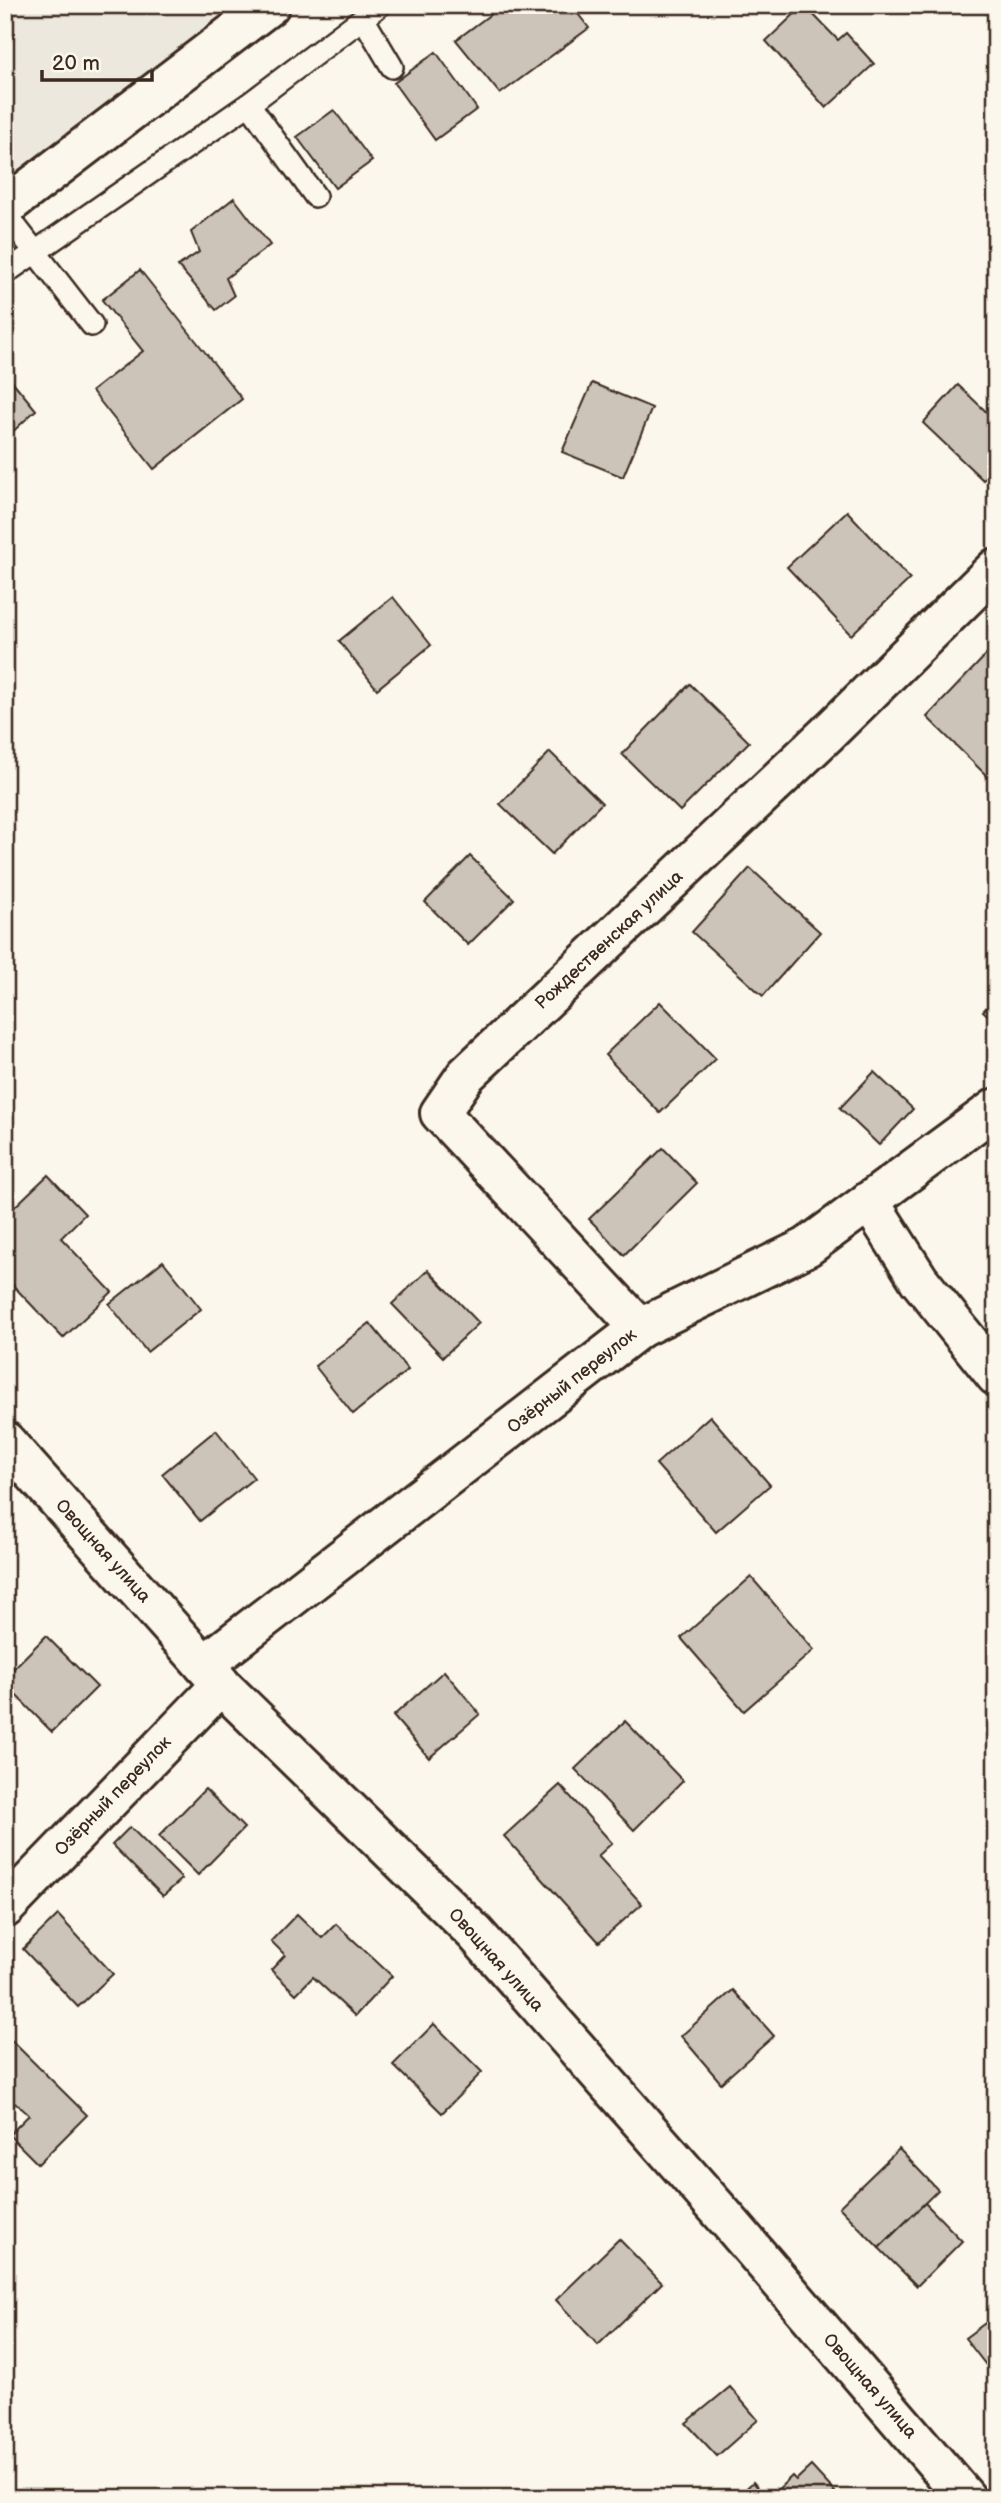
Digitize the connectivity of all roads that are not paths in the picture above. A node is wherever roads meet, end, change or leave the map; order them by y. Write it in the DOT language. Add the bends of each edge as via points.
graph roads {
  1 [pos="270,5"];
  2 [pos="371,11"];
  3 [pos="392,67"];
  4 [pos="249,104"];
  5 [pos="315,196"];
  6 [pos="5,207"];
  7 [pos="5,213"];
  8 [pos="36,252"];
  9 [pos="5,273"];
  10 [pos="92,324"];
  11 [pos="996,568"];
  12 [pos="996,1108"];
  13 [pos="869,1201"];
  14 [pos="640,1328"];
  15 [pos="996,1376"];
  16 [pos="5,1441"];
  17 [pos="213,1675"];
  18 [pos="5,1908"];
  19 [pos="966,2498"];
  1 -- 6 [label="street"];
  2 -- 3 [label="lane"];
  2 -- 4 [label="lane"];
  4 -- 5 [label="lane"];
  4 -- 8 [label="lane"];
  7 -- 8 [label="lane"];
  8 -- 9 [label="lane"];
  8 -- 10 [label="lane"];
  11 -- 14 [label="street, Рождественская улица" via="466,1075 440,1113"];
  12 -- 13 [label="street, Озёрный переулок"];
  13 -- 14 [label="street, Озёрный переулок" via="807,1247"];
  13 -- 15 [label="street" via="919,1280"];
  14 -- 17 [label="street, Озёрный переулок"];
  16 -- 17 [label="street, Овощная улица"];
  17 -- 18 [label="street, Озёрный переулок"];
  17 -- 19 [label="street, Овощная улица" via="475,1933"];
}
